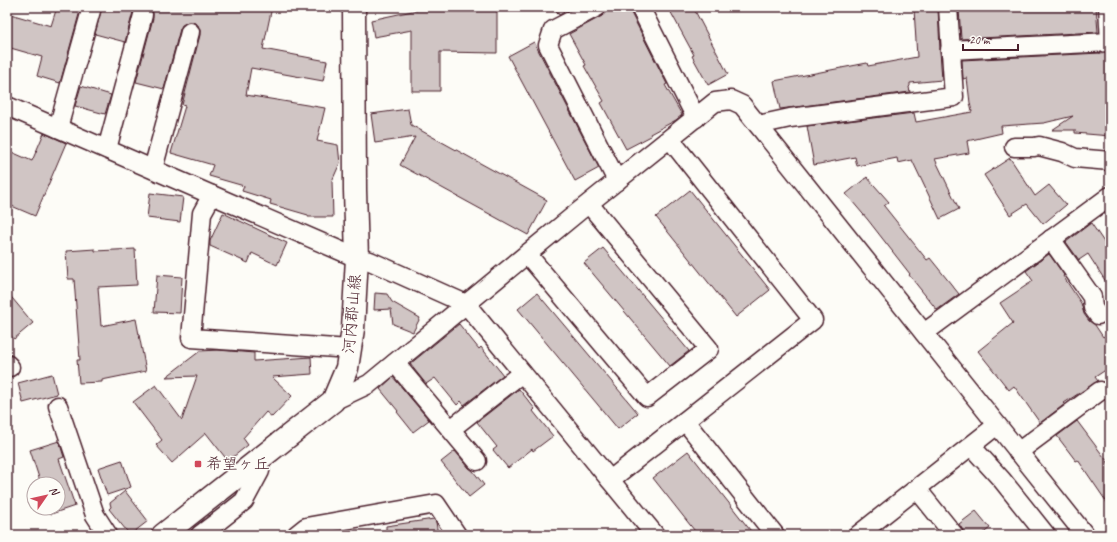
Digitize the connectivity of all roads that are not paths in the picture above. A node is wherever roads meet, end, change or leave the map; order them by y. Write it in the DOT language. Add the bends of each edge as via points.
graph roads {
  1 [pos="92,7"];
  2 [pos="354,7"];
  3 [pos="597,7"];
  4 [pos="640,7"];
  5 [pos="948,7"];
  6 [pos="1108,7"];
  7 [pos="143,15"];
  8 [pos="190,32"];
  9 [pos="1110,42"];
  10 [pos="950,50"];
  11 [pos="7,106"];
  12 [pos="696,118"];
  13 [pos="758,125"];
  14 [pos="58,128"];
  15 [pos="670,139"];
  16 [pos="1014,147"];
  17 [pos="107,149"];
  18 [pos="1110,161"];
  19 [pos="153,169"];
  20 [pos="617,181"];
  21 [pos="212,195"];
  22 [pos="1110,196"];
  23 [pos="589,204"];
  24 [pos="1052,239"];
  25 [pos="527,254"];
  26 [pos="357,258"];
  27 [pos="466,304"];
  28 [pos="1098,316"];
  29 [pos="924,333"];
  30 [pos="350,349"];
  31 [pos="395,363"];
  32 [pos="522,373"];
  33 [pos="1100,391"];
  34 [pos="333,401"];
  35 [pos="58,406"];
  36 [pos="685,421"];
  37 [pos="997,425"];
  38 [pos="451,430"];
  39 [pos="971,446"];
  40 [pos="1018,452"];
  41 [pos="258,460"];
  42 [pos="477,461"];
  43 [pos="610,480"];
  44 [pos="917,489"];
  45 [pos="108,535"];
  46 [pos="163,535"];
  47 [pos="200,535"];
  48 [pos="296,535"];
  49 [pos="457,535"];
  50 [pos="655,535"];
  51 [pos="775,535"];
  52 [pos="858,535"];
  53 [pos="954,535"];
  54 [pos="1046,535"];
  55 [pos="1085,535"];
  1 -- 14 [label="street"];
  2 -- 26 [label="main road, 河内郡山線"];
  3 -- 20 [label="street" via="553,30 548,45"];
  4 -- 12 [label="street"];
  5 -- 10 [label="street"];
  6 -- 9 [label="street"];
  7 -- 17 [label="street"];
  8 -- 19 [label="street"];
  9 -- 10 [label="street"];
  10 -- 13 [label="street" via="954,97 790,118"];
  11 -- 14 [label="street"];
  12 -- 13 [label="street" via="716,102 731,100 742,105"];
  12 -- 15 [label="street"];
  13 -- 29 [label="street"];
  14 -- 17 [label="street"];
  15 -- 20 [label="street"];
  15 -- 36 [label="street" via="813,320"];
  16 -- 18 [label="street" via="1039,146 1074,158"];
  17 -- 19 [label="street"];
  19 -- 21 [label="street"];
  20 -- 23 [label="street"];
  21 -- 26 [label="street"];
  21 -- 30 [label="street" via="202,213 191,338"];
  22 -- 24 [label="street"];
  23 -- 25 [label="street"];
  23 -- 25 [label="street" via="709,349 647,397"];
  24 -- 28 [label="street" via="1092,297 1093,308"];
  24 -- 29 [label="street"];
  25 -- 27 [label="street"];
  26 -- 27 [label="street" via="370,261"];
  26 -- 30 [label="main road, 河内郡山線"];
  27 -- 31 [label="street"];
  27 -- 32 [label="street"];
  29 -- 37 [label="street"];
  30 -- 34 [label="main road, 河内郡山線" via="347,368"];
  31 -- 34 [label="street" via="369,384"];
  31 -- 38 [label="street"];
  32 -- 38 [label="street"];
  32 -- 43 [label="street"];
  33 -- 40 [label="street"];
  34 -- 41 [label="main road, 河内郡山線"];
  35 -- 45 [label="street" via="95,515"];
  36 -- 43 [label="street"];
  36 -- 51 [label="street"];
  37 -- 39 [label="street"];
  37 -- 40 [label="street"];
  38 -- 42 [label="street"];
  39 -- 44 [label="street"];
  39 -- 54 [label="street"];
  40 -- 55 [label="street"];
  41 -- 46 [label="main road, 河内郡山線"];
  41 -- 47 [label="street" via="260,470 244,501"];
  43 -- 50 [label="street"];
  44 -- 52 [label="street"];
  44 -- 53 [label="street"];
  48 -- 49 [label="street" via="306,527 436,504"];
}
